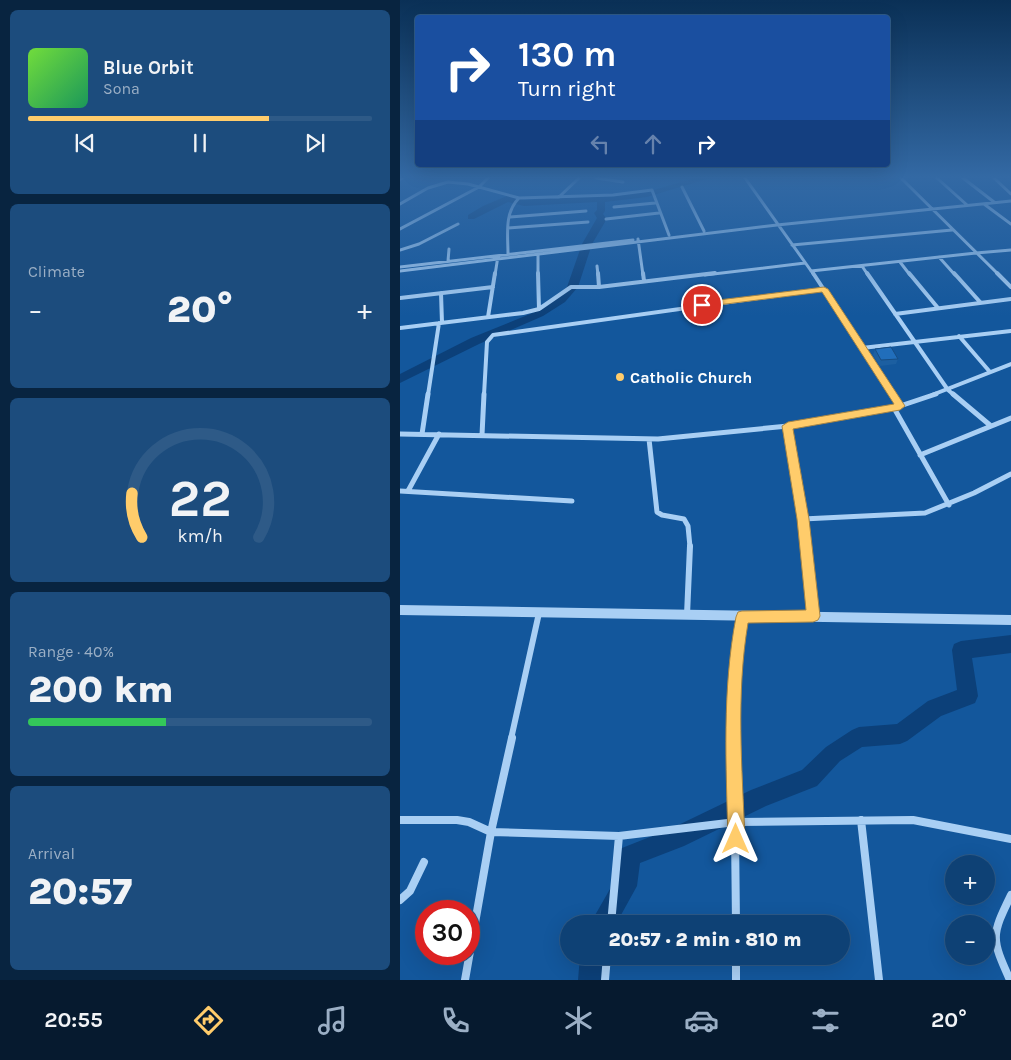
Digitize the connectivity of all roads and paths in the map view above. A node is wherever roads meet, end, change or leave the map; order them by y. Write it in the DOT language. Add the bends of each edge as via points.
graph roads {
  1 [pos="776,223"];
  2 [pos="458,224"];
  3 [pos="509,224"];
  4 [pos="565,224"];
  5 [pos="664,224"];
  6 [pos="700,224"];
  7 [pos="769,224"];
  8 [pos="770,224"];
  9 [pos="946,224"];
  10 [pos="508,228"];
  11 [pos="952,230"];
  12 [pos="704,231"];
  13 [pos="669,235"];
  14 [pos="638,241"];
  15 [pos="792,245"];
  16 [pos="450,249"];
  17 [pos="400,250"];
  18 [pos="1011,250"];
  19 [pos="976,253"];
  20 [pos="508,254"];
  21 [pos="538,255"];
  22 [pos="498,257"];
  23 [pos="938,257"];
  24 [pos="448,261"];
  25 [pos="900,262"];
  26 [pos="805,263"];
  27 [pos="598,266"];
  28 [pos="862,266"];
  29 [pos="400,267"];
  30 [pos="400,271"];
  31 [pos="811,271"];
  32 [pos="644,281"];
  33 [pos="493,287"];
  34 [pos="599,287"];
  35 [pos="1011,288"];
  36 [pos="824,289"];
  37 [pos="441,293"];
  38 [pos="400,298"];
  39 [pos="1011,299"];
  40 [pos="980,302"];
  41 [pos="938,308"];
  42 [pos="539,309"];
  43 [pos="895,314"];
  44 [pos="488,317"];
  45 [pos="440,323"];
  46 [pos="400,328"];
  47 [pos="1011,331"];
  48 [pos="959,336"];
  49 [pos="913,340"];
  50 [pos="862,348"];
  51 [pos="1011,364"];
  52 [pos="990,372"];
  53 [pos="948,390"];
  54 [pos="900,406"];
  55 [pos="894,408"];
  56 [pos="1011,418"];
  57 [pos="788,426"];
  58 [pos="991,426"];
  59 [pos="400,434"];
  60 [pos="422,434"];
  61 [pos="439,434"];
  62 [pos="482,435"];
  63 [pos="649,439"];
  64 [pos="920,455"];
  65 [pos="1011,474"];
  66 [pos="400,490"];
  67 [pos="408,491"];
  68 [pos="572,501"];
  69 [pos="948,505"];
  70 [pos="803,519"];
  71 [pos="400,610"];
  72 [pos="539,612"];
  73 [pos="687,616"];
  74 [pos="813,616"];
  75 [pos="742,617"];
  76 [pos="1008,620"];
  77 [pos="400,820"];
  78 [pos="861,820"];
  79 [pos="736,822"];
  80 [pos="491,832"];
  81 [pos="619,836"];
  82 [pos="1011,839"];
  83 [pos="424,862"];
  84 [pos="1011,895"];
  85 [pos="400,900"];
  86 [pos="611,915"];
  87 [pos="736,915"];
  88 [pos="607,965"];
  89 [pos="736,965"];
  90 [pos="465,980"];
  91 [pos="605,980"];
  92 [pos="736,980"];
  93 [pos="880,980"];
  94 [pos="1010,980"];
  1 -- 15 [label="street"];
  2 -- 17 [label="street"];
  3 -- 10 [label="street"];
  4 -- 10 [label="street"];
  5 -- 13 [label="street"];
  6 -- 12 [label="street"];
  7 -- 12 [label="street"];
  8 -- 14 [label="street"];
  9 -- 11 [label="street"];
  10 -- 20 [label="street"];
  11 -- 15 [label="street"];
  11 -- 19 [label="street"];
  12 -- 13 [label="street"];
  13 -- 14 [label="street"];
  14 -- 20 [label="street"];
  14 -- 21 [label="street"];
  14 -- 32 [label="street"];
  15 -- 26 [label="street"];
  16 -- 24 [label="street"];
  18 -- 19 [label="street"];
  19 -- 23 [label="street"];
  19 -- 35 [label="street"];
  20 -- 22 [label="street"];
  21 -- 22 [label="street"];
  21 -- 42 [label="street"];
  22 -- 24 [label="street"];
  22 -- 30 [label="street"];
  22 -- 33 [label="street"];
  23 -- 25 [label="street"];
  23 -- 40 [label="street"];
  24 -- 29 [label="street"];
  25 -- 28 [label="street"];
  25 -- 41 [label="street"];
  26 -- 31 [label="street"];
  26 -- 32 [label="street"];
  27 -- 34 [label="street"];
  28 -- 31 [label="street"];
  28 -- 43 [label="street"];
  31 -- 36 [label="street"];
  32 -- 34 [label="street"];
  33 -- 37 [label="street"];
  33 -- 44 [label="street"];
  34 -- 42 [label="street" via="571,287"];
  36 -- 50 [label="street"];
  36 -- 62 [label="street" via="493,335 487,342"];
  37 -- 38 [label="street"];
  37 -- 45 [label="street"];
  39 -- 40 [label="street"];
  40 -- 41 [label="street"];
  41 -- 43 [label="street"];
  42 -- 44 [label="street"];
  43 -- 49 [label="street"];
  44 -- 45 [label="street"];
  45 -- 46 [label="street"];
  45 -- 60 [label="street"];
  47 -- 48 [label="street"];
  48 -- 49 [label="street"];
  48 -- 52 [label="street"];
  49 -- 50 [label="street"];
  49 -- 53 [label="street"];
  50 -- 54 [label="street"];
  51 -- 52 [label="street"];
  52 -- 53 [label="street"];
  53 -- 54 [label="street"];
  53 -- 58 [label="street"];
  54 -- 55 [label="street"];
  55 -- 57 [label="street"];
  55 -- 64 [label="street"];
  56 -- 58 [label="street"];
  57 -- 63 [label="street"];
  57 -- 70 [label="street"];
  58 -- 64 [label="street"];
  59 -- 60 [label="street"];
  60 -- 61 [label="street"];
  61 -- 62 [label="street"];
  61 -- 67 [label="street"];
  62 -- 63 [label="street"];
  63 -- 73 [label="street" via="657,512 684,519 688,525 691,560"];
  64 -- 69 [label="street"];
  65 -- 69 [label="street"];
  66 -- 67 [label="street"];
  67 -- 68 [label="street"];
  69 -- 70 [label="street" via="906,515"];
  70 -- 74 [label="street"];
  71 -- 72 [label="street"];
  72 -- 73 [label="street"];
  72 -- 80 [label="street"];
  73 -- 75 [label="street"];
  74 -- 75 [label="street"];
  74 -- 76 [label="street"];
  75 -- 79 [label="street" via="736,650 733,707"];
  77 -- 80 [label="street" via="457,820"];
  78 -- 79 [label="street"];
  78 -- 82 [label="street" via="912,820"];
  78 -- 93 [label="street"];
  79 -- 81 [label="street"];
  79 -- 87 [label="street"];
  80 -- 81 [label="street"];
  80 -- 90 [label="street"];
  81 -- 86 [label="street"];
  83 -- 85 [label="street" via="410,891"];
  84 -- 94 [label="street" via="996,926 996,949"];
  88 -- 91 [label="street"];
  89 -- 92 [label="street"];
}
